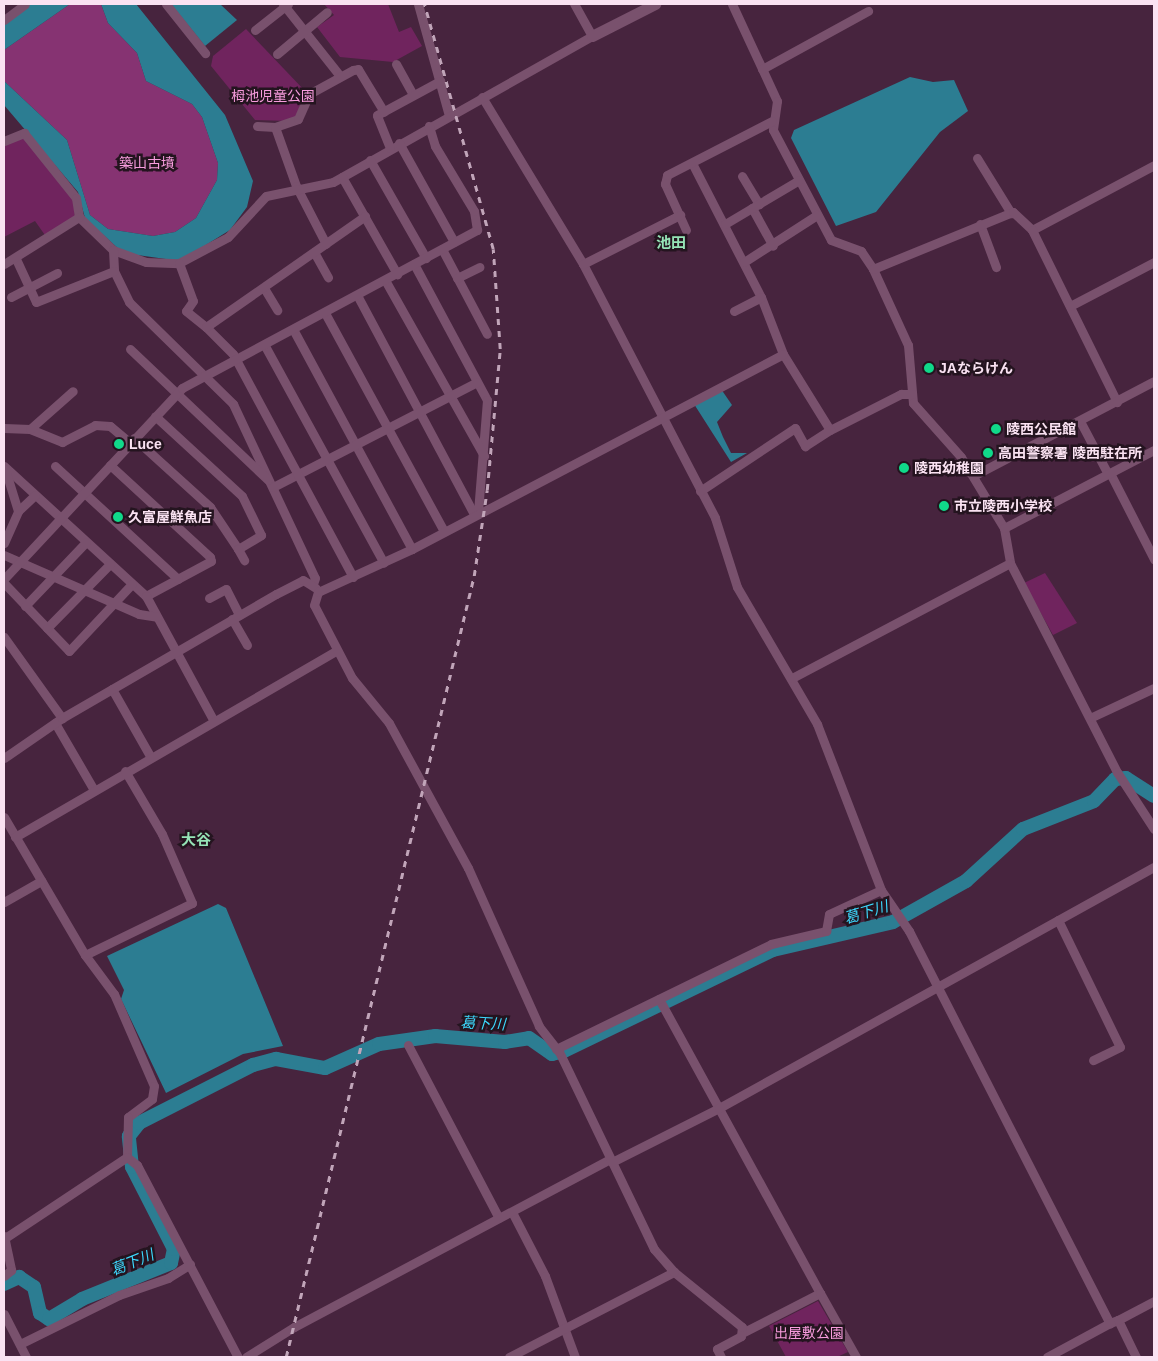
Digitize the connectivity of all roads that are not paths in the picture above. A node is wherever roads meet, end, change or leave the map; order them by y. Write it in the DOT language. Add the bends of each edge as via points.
graph roads {
  1 [pos="25,4"];
  2 [pos="166,4"];
  3 [pos="286,4"];
  4 [pos="418,4"];
  5 [pos="574,4"];
  6 [pos="655,4"];
  7 [pos="732,4"];
  8 [pos="868,11"];
  9 [pos="327,12"];
  10 [pos="4,20"];
  11 [pos="255,30"];
  12 [pos="304,31"];
  13 [pos="592,36"];
  14 [pos="205,53"];
  15 [pos="277,54"];
  16 [pos="396,64"];
  17 [pos="762,68"];
  18 [pos="340,76"];
  19 [pos="440,81"];
  20 [pos="413,95"];
  21 [pos="482,97"];
  22 [pos="384,112"];
  23 [pos="449,116"];
  24 [pos="772,121"];
  25 [pos="257,126"];
  26 [pos="429,126"];
  27 [pos="276,127"];
  28 [pos="5,138"];
  29 [pos="398,143"];
  30 [pos="390,148"];
  31 [pos="977,158"];
  32 [pos="370,160"];
  33 [pos="692,163"];
  34 [pos="1154,167"];
  35 [pos="742,176"];
  36 [pos="342,177"];
  37 [pos="799,180"];
  38 [pos="296,186"];
  39 [pos="755,206"];
  40 [pos="1011,213"];
  41 [pos="680,215"];
  42 [pos="817,215"];
  43 [pos="365,216"];
  44 [pos="79,217"];
  45 [pos="725,224"];
  46 [pos="980,224"];
  47 [pos="686,230"];
  48 [pos="1032,230"];
  49 [pos="454,242"];
  50 [pos="326,244"];
  51 [pos="773,246"];
  52 [pos="442,249"];
  53 [pos="112,250"];
  54 [pos="314,252"];
  55 [pos="426,258"];
  56 [pos="16,259"];
  57 [pos="744,262"];
  58 [pos="1154,262"];
  59 [pos="180,263"];
  60 [pos="4,264"];
  61 [pos="414,264"];
  62 [pos="583,264"];
  63 [pos="480,267"];
  64 [pos="996,267"];
  65 [pos="873,269"];
  66 [pos="114,271"];
  67 [pos="57,273"];
  68 [pos="397,274"];
  69 [pos="328,277"];
  70 [pos="457,278"];
  71 [pos="385,280"];
  72 [pos="30,287"];
  73 [pos="264,288"];
  74 [pos="357,295"];
  75 [pos="11,297"];
  76 [pos="761,297"];
  77 [pos="1070,306"];
  78 [pos="277,310"];
  79 [pos="734,311"];
  80 [pos="325,313"];
  81 [pos="206,327"];
  82 [pos="294,331"];
  83 [pos="487,334"];
  84 [pos="265,346"];
  85 [pos="130,349"];
  86 [pos="783,354"];
  87 [pos="237,361"];
  88 [pos="207,376"];
  89 [pos="1154,381"];
  90 [pos="477,382"];
  91 [pos="73,391"];
  92 [pos="178,393"];
  93 [pos="449,394"];
  94 [pos="912,394"];
  95 [pos="1116,402"];
  96 [pos="420,410"];
  97 [pos="155,416"];
  98 [pos="660,417"];
  99 [pos="1080,421"];
  100 [pos="388,427"];
  101 [pos="4,428"];
  102 [pos="30,429"];
  103 [pos="830,430"];
  104 [pos="132,441"];
  105 [pos="355,445"];
  106 [pos="1154,450"];
  107 [pos="484,456"];
  108 [pos="328,459"];
  109 [pos="110,465"];
  110 [pos="4,466"];
  111 [pos="55,466"];
  112 [pos="298,474"];
  113 [pos="1109,474"];
  114 [pos="973,476"];
  115 [pos="6,479"];
  116 [pos="271,483"];
  117 [pos="700,491"];
  118 [pos="84,492"];
  119 [pos="35,494"];
  120 [pos="18,511"];
  121 [pos="476,513"];
  122 [pos="60,518"];
  123 [pos="1004,528"];
  124 [pos="444,531"];
  125 [pos="4,542"];
  126 [pos="86,542"];
  127 [pos="238,549"];
  128 [pos="412,549"];
  129 [pos="4,555"];
  130 [pos="1154,559"];
  131 [pos="244,560"];
  132 [pos="21,563"];
  133 [pos="384,563"];
  134 [pos="1010,563"];
  135 [pos="110,564"];
  136 [pos="52,577"];
  137 [pos="353,577"];
  138 [pos="4,578"];
  139 [pos="178,579"];
  140 [pos="4,582"];
  141 [pos="132,584"];
  142 [pos="316,588"];
  143 [pos="83,591"];
  144 [pos="146,596"];
  145 [pos="209,598"];
  146 [pos="114,604"];
  147 [pos="26,606"];
  148 [pos="156,616"];
  149 [pos="236,617"];
  150 [pos="47,628"];
  151 [pos="4,637"];
  152 [pos="246,645"];
  153 [pos="337,650"];
  154 [pos="176,652"];
  155 [pos="792,678"];
  156 [pos="1154,688"];
  157 [pos="112,689"];
  158 [pos="1092,717"];
  159 [pos="59,720"];
  160 [pos="214,721"];
  161 [pos="150,756"];
  162 [pos="4,758"];
  163 [pos="125,771"];
  164 [pos="94,790"];
  165 [pos="4,817"];
  166 [pos="1154,829"];
  167 [pos="15,838"];
  168 [pos="1154,868"];
  169 [pos="40,880"];
  170 [pos="880,890"];
  171 [pos="4,902"];
  172 [pos="1058,920"];
  173 [pos="85,955"];
  174 [pos="938,985"];
  175 [pos="659,999"];
  176 [pos="408,1045"];
  177 [pos="556,1049"];
  178 [pos="1093,1060"];
  179 [pos="719,1108"];
  180 [pos="128,1158"];
  181 [pos="611,1160"];
  182 [pos="512,1212"];
  183 [pos="499,1218"];
  184 [pos="4,1237"];
  185 [pos="190,1264"];
  186 [pos="674,1272"];
  187 [pos="4,1276"];
  188 [pos="820,1293"];
  189 [pos="1154,1301"];
  190 [pos="4,1314"];
  191 [pos="1114,1321"];
  192 [pos="562,1330"];
  193 [pos="744,1332"];
  194 [pos="20,1344"];
  195 [pos="26,1357"];
  196 [pos="238,1357"];
  197 [pos="246,1357"];
  198 [pos="509,1357"];
  199 [pos="575,1357"];
  200 [pos="721,1357"];
  201 [pos="856,1357"];
  202 [pos="1047,1357"];
  203 [pos="1136,1357"];
  1 -- 10 [label="street"];
  2 -- 14 [label="street"];
  3 -- 11 [label="street"];
  3 -- 12 [label="street"];
  4 -- 19 [label="street"];
  5 -- 13 [label="street"];
  6 -- 13 [label="street"];
  7 -- 17 [label="street"];
  8 -- 17 [label="street"];
  9 -- 12 [label="street"];
  12 -- 15 [label="street"];
  12 -- 18 [label="street"];
  13 -- 21 [label="street"];
  16 -- 20 [label="street"];
  17 -- 24 [label="street" via="777,102"];
  18 -- 22 [label="street" via="358,69"];
  18 -- 27 [label="street" via="309,94 298,119"];
  19 -- 20 [label="street"];
  19 -- 23 [label="street"];
  20 -- 22 [label="street"];
  21 -- 23 [label="street"];
  21 -- 62 [label="street"];
  22 -- 30 [label="street" via="376,120"];
  23 -- 26 [label="street"];
  24 -- 33 [label="street"];
  24 -- 37 [label="street"];
  25 -- 27 [label="street"];
  26 -- 29 [label="street"];
  26 -- 49 [label="street" via="435,146 474,210 477,230"];
  27 -- 38 [label="street"];
  28 -- 44 [label="street" via="24,133 76,198"];
  29 -- 30 [label="street"];
  29 -- 49 [label="street"];
  30 -- 32 [label="street"];
  31 -- 40 [label="street"];
  32 -- 36 [label="street"];
  32 -- 55 [label="street"];
  33 -- 41 [label="street" via="667,176 665,184"];
  33 -- 45 [label="street"];
  34 -- 48 [label="street"];
  35 -- 39 [label="street"];
  36 -- 38 [label="street"];
  36 -- 43 [label="street"];
  37 -- 39 [label="street"];
  37 -- 42 [label="street"];
  38 -- 50 [label="street"];
  38 -- 59 [label="street" via="266,196 228,237"];
  39 -- 45 [label="street"];
  39 -- 51 [label="street"];
  40 -- 46 [label="street"];
  40 -- 48 [label="street"];
  41 -- 47 [label="street"];
  41 -- 62 [label="street"];
  42 -- 51 [label="street"];
  42 -- 65 [label="street" via="831,240 861,251"];
  43 -- 50 [label="street"];
  43 -- 68 [label="street"];
  44 -- 53 [label="street"];
  44 -- 56 [label="street"];
  45 -- 57 [label="street"];
  46 -- 64 [label="street"];
  46 -- 65 [label="street"];
  48 -- 77 [label="street"];
  49 -- 52 [label="street"];
  50 -- 54 [label="street"];
  51 -- 57 [label="street"];
  52 -- 55 [label="street"];
  52 -- 70 [label="street"];
  53 -- 59 [label="street" via="146,262"];
  53 -- 66 [label="street"];
  54 -- 69 [label="street"];
  54 -- 73 [label="street"];
  55 -- 61 [label="street"];
  56 -- 60 [label="street"];
  56 -- 72 [label="street"];
  57 -- 76 [label="street"];
  58 -- 77 [label="street"];
  59 -- 81 [label="street" via="192,301 186,311"];
  61 -- 68 [label="street"];
  61 -- 90 [label="street"];
  62 -- 98 [label="street"];
  63 -- 70 [label="street"];
  65 -- 94 [label="street" via="908,345"];
  66 -- 72 [label="street" via="36,302"];
  66 -- 88 [label="street" via="129,302"];
  67 -- 72 [label="street"];
  68 -- 71 [label="street"];
  70 -- 83 [label="street"];
  71 -- 74 [label="street"];
  71 -- 93 [label="street"];
  72 -- 75 [label="street"];
  73 -- 78 [label="street"];
  73 -- 81 [label="street"];
  74 -- 80 [label="street"];
  74 -- 96 [label="street"];
  76 -- 79 [label="street"];
  76 -- 86 [label="street"];
  77 -- 95 [label="street"];
  80 -- 82 [label="street"];
  80 -- 100 [label="street"];
  81 -- 87 [label="street"];
  82 -- 84 [label="street"];
  82 -- 105 [label="street"];
  84 -- 87 [label="street"];
  84 -- 108 [label="street"];
  85 -- 92 [label="street"];
  86 -- 98 [label="street"];
  86 -- 103 [label="street"];
  87 -- 88 [label="street"];
  87 -- 112 [label="street"];
  88 -- 92 [label="street"];
  88 -- 116 [label="street" via="232,404"];
  89 -- 95 [label="street"];
  90 -- 93 [label="street"];
  90 -- 107 [label="street" via="487,400"];
  91 -- 102 [label="street"];
  92 -- 97 [label="street"];
  92 -- 116 [label="street"];
  93 -- 96 [label="street"];
  93 -- 107 [label="street"];
  94 -- 103 [label="street" via="900,394"];
  94 -- 114 [label="street" via="919,414"];
  95 -- 99 [label="street"];
  96 -- 100 [label="street"];
  96 -- 121 [label="street"];
  97 -- 104 [label="street"];
  97 -- 127 [label="street" via="242,496 262,530"];
  98 -- 117 [label="street"];
  98 -- 121 [label="street"];
  99 -- 113 [label="street"];
  99 -- 114 [label="street"];
  100 -- 105 [label="street"];
  100 -- 124 [label="street"];
  101 -- 102 [label="street"];
  102 -- 104 [label="street" via="62,442 95,425 110,426"];
  103 -- 117 [label="street" via="805,446 795,428"];
  104 -- 109 [label="street"];
  104 -- 127 [label="street" via="210,507"];
  105 -- 108 [label="street"];
  105 -- 128 [label="street"];
  106 -- 113 [label="street"];
  107 -- 121 [label="street"];
  108 -- 112 [label="street"];
  108 -- 133 [label="street"];
  109 -- 118 [label="street"];
  109 -- 139 [label="street" via="210,557 211,561"];
  110 -- 115 [label="street"];
  110 -- 119 [label="street"];
  111 -- 118 [label="street"];
  112 -- 116 [label="street"];
  112 -- 137 [label="street"];
  113 -- 123 [label="street"];
  113 -- 130 [label="street"];
  114 -- 123 [label="street"];
  115 -- 120 [label="street"];
  116 -- 142 [label="street" via="315,578"];
  117 -- 155 [label="street" via="726,546 737,587"];
  118 -- 122 [label="street"];
  118 -- 139 [label="street"];
  119 -- 120 [label="street"];
  119 -- 122 [label="street"];
  120 -- 125 [label="street"];
  121 -- 124 [label="street"];
  122 -- 126 [label="street"];
  122 -- 132 [label="street"];
  123 -- 134 [label="street"];
  124 -- 128 [label="street"];
  126 -- 135 [label="street"];
  126 -- 136 [label="street"];
  127 -- 131 [label="street"];
  128 -- 133 [label="street"];
  129 -- 132 [label="street"];
  132 -- 136 [label="street"];
  132 -- 138 [label="street"];
  133 -- 137 [label="street"];
  134 -- 155 [label="street"];
  134 -- 158 [label="street"];
  135 -- 141 [label="street"];
  135 -- 143 [label="street"];
  136 -- 143 [label="street"];
  136 -- 147 [label="street"];
  137 -- 142 [label="street"];
  139 -- 144 [label="street"];
  140 -- 147 [label="street"];
  141 -- 144 [label="street"];
  141 -- 146 [label="street"];
  142 -- 149 [label="street" via="303,580"];
  142 -- 153 [label="street" via="314,605 317,618"];
  143 -- 146 [label="street"];
  143 -- 150 [label="street"];
  144 -- 148 [label="street"];
  145 -- 149 [label="street" via="226,589"];
  146 -- 148 [label="street"];
  146 -- 150 [label="street" via="69,651"];
  147 -- 150 [label="street"];
  148 -- 154 [label="street"];
  149 -- 152 [label="street"];
  149 -- 154 [label="street"];
  151 -- 159 [label="street"];
  153 -- 160 [label="street"];
  153 -- 177 [label="street" via="352,678 389,723 468,868 538,1026"];
  154 -- 157 [label="street"];
  154 -- 160 [label="street"];
  155 -- 170 [label="street" via="817,724"];
  156 -- 158 [label="street"];
  157 -- 159 [label="street"];
  157 -- 161 [label="street"];
  158 -- 166 [label="street" via="1117,772"];
  159 -- 162 [label="street"];
  159 -- 164 [label="street"];
  160 -- 161 [label="street"];
  161 -- 163 [label="street"];
  163 -- 164 [label="street"];
  163 -- 173 [label="street" via="162,834 192,903"];
  164 -- 167 [label="street"];
  165 -- 167 [label="street"];
  167 -- 169 [label="street"];
  168 -- 172 [label="street"];
  169 -- 171 [label="street"];
  169 -- 173 [label="street"];
  170 -- 174 [label="street" via="901,917"];
  170 -- 175 [label="street" via="829,914 826,931 771,944"];
  172 -- 174 [label="street"];
  172 -- 178 [label="street" via="1120,1046"];
  173 -- 180 [label="street" via="114,994 154,1086 152,1099 128,1117"];
  174 -- 179 [label="street"];
  174 -- 191 [label="street"];
  175 -- 177 [label="street"];
  175 -- 179 [label="street"];
  176 -- 183 [label="street"];
  177 -- 181 [label="street"];
  179 -- 181 [label="street"];
  179 -- 188 [label="street"];
  180 -- 184 [label="street"];
  180 -- 185 [label="street" via="137,1165"];
  181 -- 182 [label="street"];
  181 -- 186 [label="street" via="654,1248"];
  182 -- 183 [label="street"];
  182 -- 192 [label="street" via="544,1276"];
  183 -- 197 [label="street"];
  184 -- 187 [label="street" via="11,1270"];
  185 -- 194 [label="street" via="168,1278 119,1295"];
  185 -- 196 [label="street"];
  186 -- 192 [label="street"];
  186 -- 193 [label="street"];
  188 -- 193 [label="street"];
  188 -- 201 [label="street"];
  189 -- 191 [label="street"];
  190 -- 194 [label="street"];
  191 -- 202 [label="street"];
  191 -- 203 [label="street"];
  192 -- 198 [label="street"];
  192 -- 199 [label="street"];
  193 -- 200 [label="street" via="716,1350"];
  194 -- 195 [label="street"];
}
